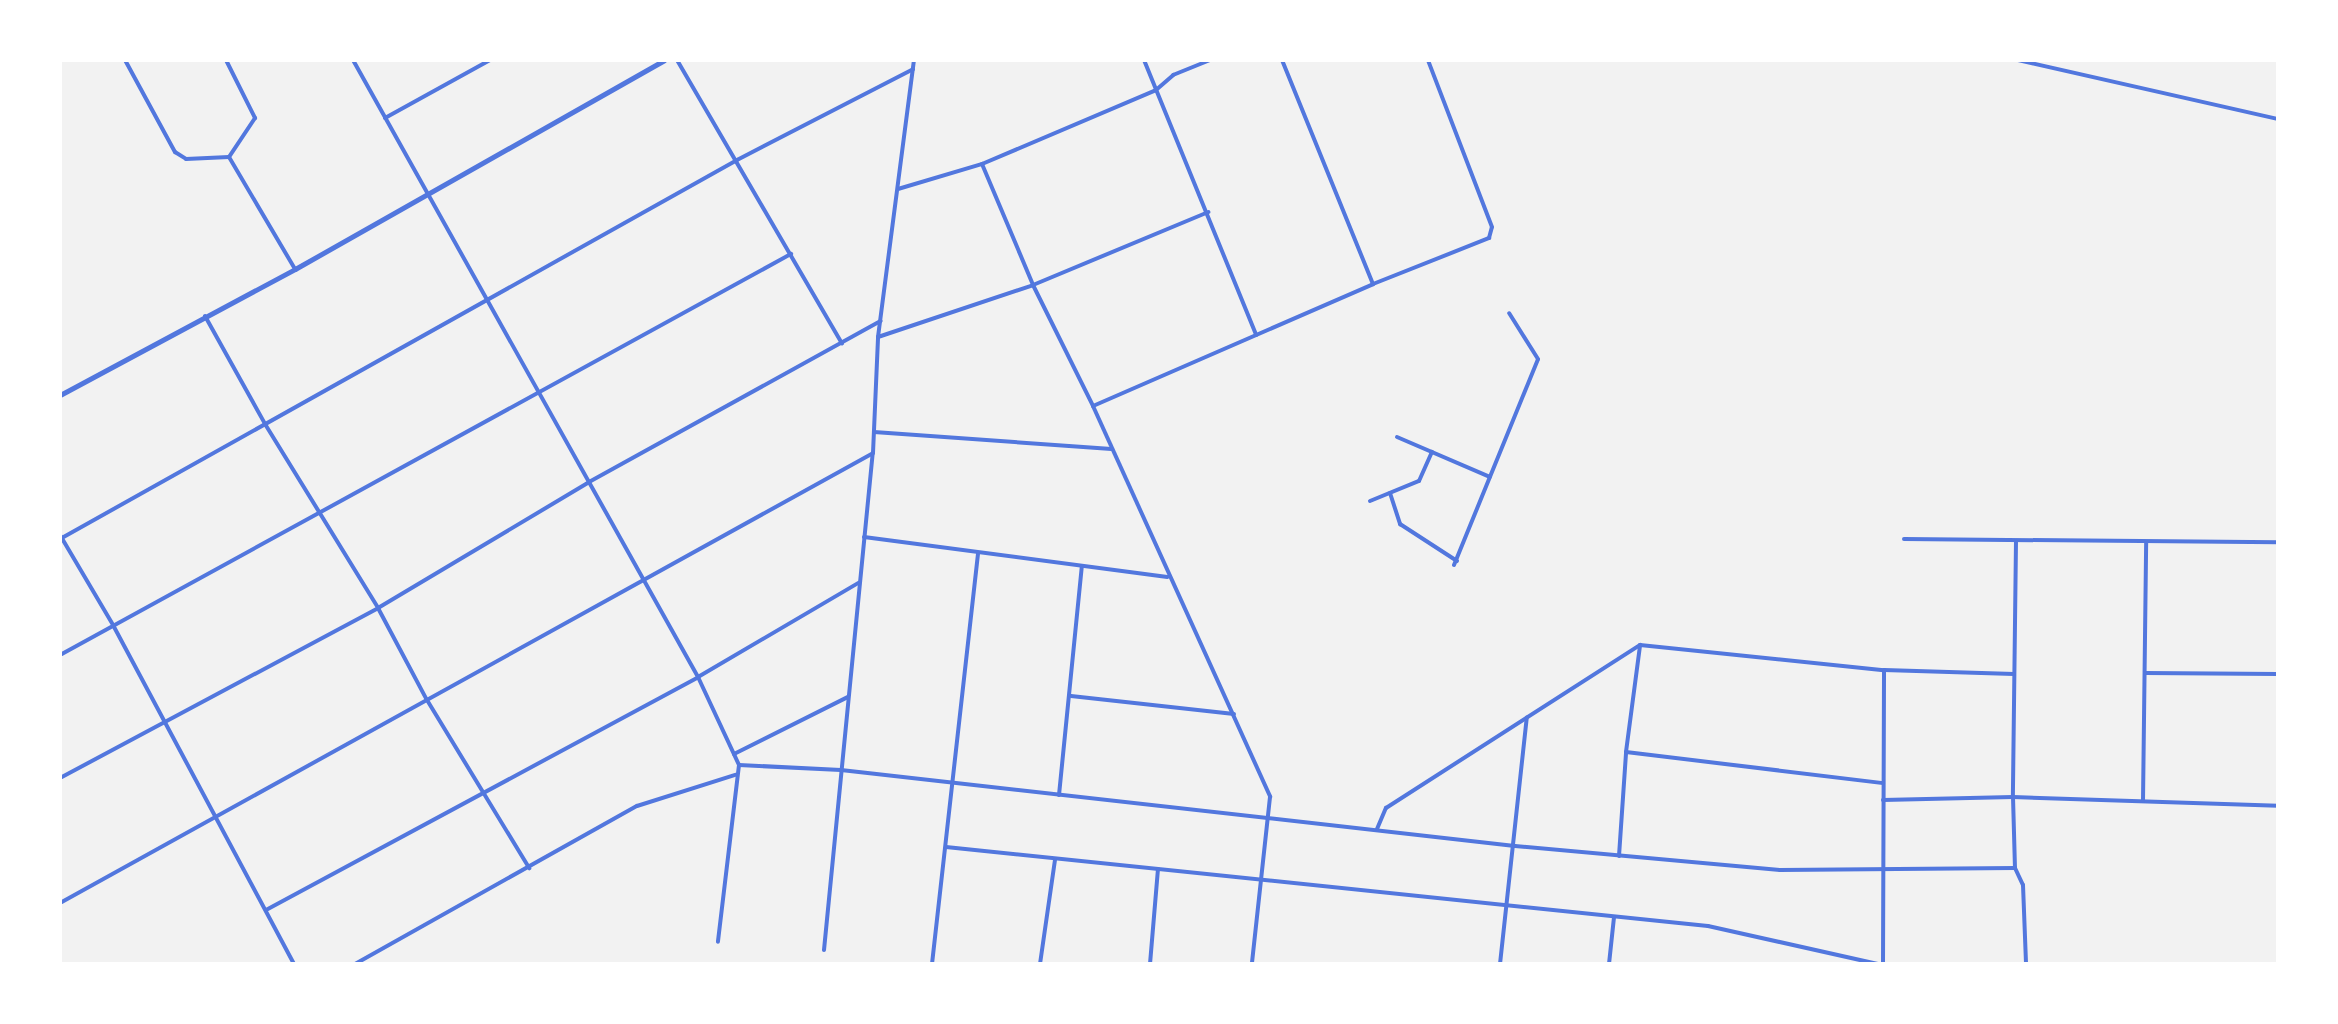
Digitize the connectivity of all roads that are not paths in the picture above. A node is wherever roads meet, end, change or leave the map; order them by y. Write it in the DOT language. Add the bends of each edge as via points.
graph roads {
  1 [pos="125,60"];
  2 [pos="226,60"];
  3 [pos="353,60"];
  4 [pos="490,60"];
  5 [pos="664,60"];
  6 [pos="677,60"];
  7 [pos="914,60"];
  8 [pos="1144,60"];
  9 [pos="1210,60"];
  10 [pos="1282,60"];
  11 [pos="1428,60"];
  12 [pos="2018,60"];
  13 [pos="913,69"];
  14 [pos="1156,90"];
  15 [pos="385,118"];
  16 [pos="2278,119"];
  17 [pos="229,157"];
  18 [pos="737,160"];
  19 [pos="982,164"];
  20 [pos="898,189"];
  21 [pos="427,192"];
  22 [pos="1208,212"];
  23 [pos="791,254"];
  24 [pos="295,269"];
  25 [pos="1373,284"];
  26 [pos="1033,285"];
  27 [pos="487,299"];
  28 [pos="1509,313"];
  29 [pos="205,316"];
  30 [pos="881,321"];
  31 [pos="1256,335"];
  32 [pos="878,337"];
  33 [pos="842,344"];
  34 [pos="538,390"];
  35 [pos="60,395"];
  36 [pos="1093,406"];
  37 [pos="265,424"];
  38 [pos="874,432"];
  39 [pos="1397,437"];
  40 [pos="1112,450"];
  41 [pos="1432,452"];
  42 [pos="873,453"];
  43 [pos="1490,477"];
  44 [pos="589,482"];
  45 [pos="1390,493"];
  46 [pos="1370,501"];
  47 [pos="320,511"];
  48 [pos="61,537"];
  49 [pos="864,537"];
  50 [pos="1904,539"];
  51 [pos="2016,541"];
  52 [pos="2278,542"];
  53 [pos="2146,543"];
  54 [pos="978,554"];
  55 [pos="1082,565"];
  56 [pos="1168,577"];
  57 [pos="644,580"];
  58 [pos="858,583"];
  59 [pos="378,608"];
  60 [pos="113,625"];
  61 [pos="1640,645"];
  62 [pos="60,655"];
  63 [pos="1884,670"];
  64 [pos="2145,673"];
  65 [pos="2014,674"];
  66 [pos="2278,674"];
  67 [pos="698,677"];
  68 [pos="1071,696"];
  69 [pos="848,697"];
  70 [pos="427,700"];
  71 [pos="1234,714"];
  72 [pos="1527,717"];
  73 [pos="163,721"];
  74 [pos="1626,752"];
  75 [pos="734,754"];
  76 [pos="739,765"];
  77 [pos="841,770"];
  78 [pos="735,775"];
  79 [pos="60,778"];
  80 [pos="954,782"];
  81 [pos="1883,783"];
  82 [pos="482,794"];
  83 [pos="1059,795"];
  84 [pos="2013,797"];
  85 [pos="1883,800"];
  86 [pos="2143,802"];
  87 [pos="2278,806"];
  88 [pos="216,816"];
  89 [pos="1266,819"];
  90 [pos="1377,829"];
  91 [pos="1515,846"];
  92 [pos="946,847"];
  93 [pos="1619,856"];
  94 [pos="1055,860"];
  95 [pos="529,868"];
  96 [pos="2015,868"];
  97 [pos="1158,869"];
  98 [pos="1883,870"];
  99 [pos="1260,879"];
  100 [pos="60,903"];
  101 [pos="1507,904"];
  102 [pos="266,910"];
  103 [pos="1614,917"];
  104 [pos="718,942"];
  105 [pos="824,950"];
  106 [pos="294,964"];
  107 [pos="355,964"];
  108 [pos="932,964"];
  109 [pos="1040,964"];
  110 [pos="1150,964"];
  111 [pos="1252,964"];
  112 [pos="1500,964"];
  113 [pos="1609,964"];
  114 [pos="1880,964"];
  115 [pos="2026,964"];
  1 -- 17 [label="street" via="175,152 186,159"];
  2 -- 17 [label="street" via="255,118"];
  3 -- 15 [label="street"];
  4 -- 15 [label="street"];
  5 -- 21 [label="street"];
  6 -- 18 [label="street"];
  7 -- 13 [label="street"];
  8 -- 14 [label="street"];
  9 -- 14 [label="street" via="1173,75"];
  10 -- 25 [label="street"];
  11 -- 25 [label="street" via="1492,232 1485,240"];
  12 -- 16 [label="street"];
  13 -- 18 [label="street"];
  13 -- 20 [label="street"];
  14 -- 19 [label="street"];
  14 -- 22 [label="street"];
  15 -- 21 [label="street"];
  17 -- 24 [label="street"];
  18 -- 23 [label="street"];
  18 -- 27 [label="street"];
  19 -- 20 [label="street"];
  19 -- 26 [label="street"];
  20 -- 30 [label="street"];
  21 -- 24 [label="street"];
  21 -- 27 [label="street"];
  22 -- 26 [label="street"];
  22 -- 31 [label="street"];
  23 -- 33 [label="street"];
  23 -- 34 [label="street"];
  24 -- 29 [label="street"];
  25 -- 31 [label="street"];
  26 -- 32 [label="street"];
  26 -- 36 [label="street"];
  27 -- 34 [label="street"];
  27 -- 37 [label="street"];
  28 -- 43 [label="street" via="1538,359"];
  29 -- 35 [label="street"];
  29 -- 37 [label="street"];
  30 -- 32 [label="street"];
  30 -- 33 [label="street"];
  31 -- 36 [label="street"];
  32 -- 38 [label="street"];
  33 -- 44 [label="street"];
  34 -- 44 [label="street"];
  34 -- 47 [label="street"];
  36 -- 40 [label="street"];
  37 -- 47 [label="street"];
  37 -- 48 [label="street"];
  38 -- 40 [label="street"];
  38 -- 42 [label="street"];
  39 -- 41 [label="street"];
  40 -- 56 [label="street"];
  41 -- 43 [label="street"];
  41 -- 45 [label="street" via="1419,481"];
  42 -- 49 [label="street"];
  42 -- 57 [label="street"];
  43 -- 45 [label="street" via="1455,563 1400,524"];
  44 -- 57 [label="street"];
  44 -- 59 [label="street"];
  45 -- 46 [label="street"];
  47 -- 59 [label="street"];
  47 -- 60 [label="street"];
  48 -- 60 [label="street"];
  49 -- 54 [label="street"];
  49 -- 58 [label="street"];
  50 -- 51 [label="street"];
  51 -- 53 [label="street"];
  51 -- 65 [label="street"];
  52 -- 53 [label="street"];
  53 -- 64 [label="street"];
  54 -- 55 [label="street"];
  54 -- 80 [label="street"];
  55 -- 56 [label="street"];
  55 -- 68 [label="street"];
  56 -- 71 [label="street"];
  57 -- 67 [label="street"];
  57 -- 70 [label="street"];
  58 -- 67 [label="street"];
  58 -- 69 [label="street"];
  59 -- 70 [label="street"];
  59 -- 73 [label="street"];
  60 -- 62 [label="street"];
  60 -- 73 [label="street"];
  61 -- 63 [label="street"];
  61 -- 72 [label="street"];
  61 -- 74 [label="street"];
  63 -- 65 [label="street"];
  63 -- 81 [label="street"];
  64 -- 66 [label="street"];
  64 -- 86 [label="street"];
  65 -- 84 [label="street"];
  67 -- 75 [label="street"];
  67 -- 82 [label="street"];
  68 -- 71 [label="street"];
  68 -- 83 [label="street"];
  69 -- 75 [label="street"];
  69 -- 77 [label="street"];
  70 -- 82 [label="street"];
  70 -- 88 [label="street"];
  71 -- 89 [label="street" via="1270,797"];
  72 -- 90 [label="street" via="1386,808"];
  72 -- 91 [label="street"];
  73 -- 79 [label="street"];
  73 -- 88 [label="street"];
  74 -- 81 [label="street"];
  74 -- 93 [label="street"];
  75 -- 76 [label="street"];
  76 -- 77 [label="street"];
  76 -- 78 [label="street"];
  77 -- 80 [label="street"];
  77 -- 105 [label="street"];
  78 -- 95 [label="street" via="637,806"];
  78 -- 104 [label="street"];
  80 -- 83 [label="street"];
  80 -- 92 [label="street"];
  81 -- 85 [label="street"];
  82 -- 95 [label="street"];
  82 -- 102 [label="street"];
  83 -- 89 [label="street"];
  84 -- 85 [label="street"];
  84 -- 86 [label="street"];
  84 -- 96 [label="street"];
  85 -- 98 [label="street"];
  86 -- 87 [label="street"];
  88 -- 100 [label="street"];
  88 -- 102 [label="street"];
  89 -- 90 [label="street"];
  89 -- 99 [label="street"];
  90 -- 91 [label="street"];
  91 -- 93 [label="street"];
  91 -- 101 [label="street"];
  92 -- 94 [label="street"];
  92 -- 108 [label="street"];
  93 -- 98 [label="street" via="1780,870"];
  94 -- 97 [label="street"];
  94 -- 109 [label="street"];
  95 -- 107 [label="street"];
  96 -- 98 [label="street"];
  96 -- 115 [label="street" via="2023,885"];
  97 -- 99 [label="street"];
  97 -- 110 [label="street"];
  98 -- 114 [label="street"];
  99 -- 101 [label="street"];
  99 -- 111 [label="street"];
  101 -- 103 [label="street"];
  101 -- 112 [label="street"];
  102 -- 106 [label="street"];
  103 -- 113 [label="street"];
  103 -- 114 [label="street" via="1708,926"];
}
